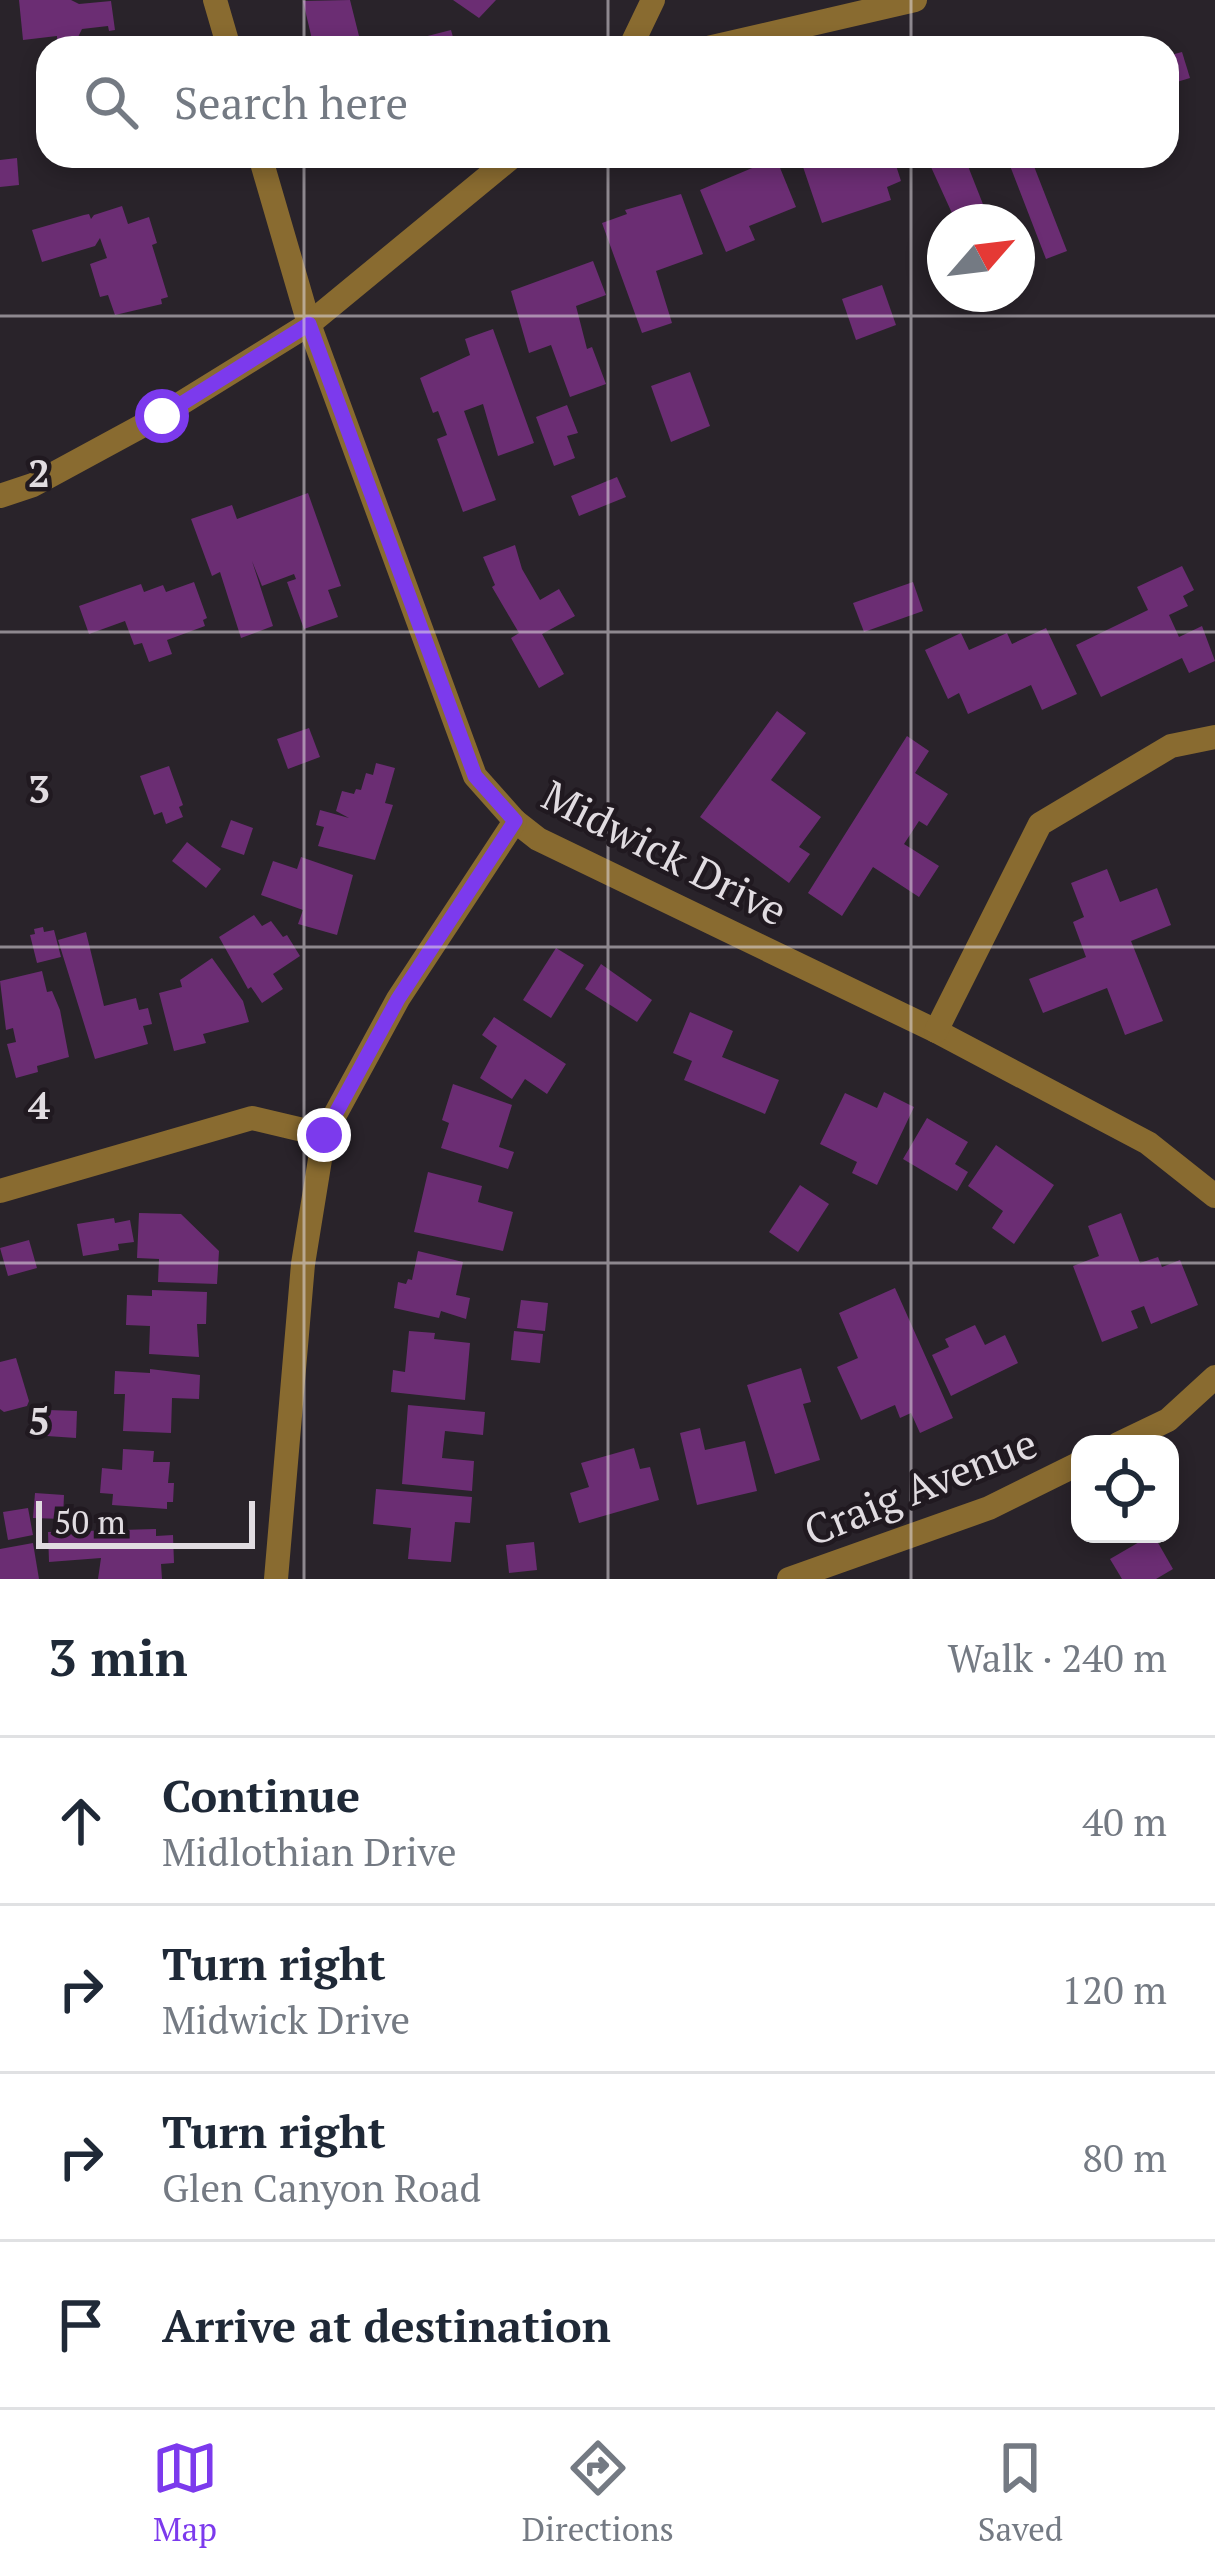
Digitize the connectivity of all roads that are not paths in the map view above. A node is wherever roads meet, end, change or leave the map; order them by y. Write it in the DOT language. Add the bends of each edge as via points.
graph roads {
  1 [pos="215,0"];
  2 [pos="653,0"];
  3 [pos="915,0"];
  4 [pos="226,36"];
  5 [pos="636,36"];
  6 [pos="760,36"];
  7 [pos="264,168"];
  8 [pos="498,168"];
  9 [pos="309,324"];
  10 [pos="0,496"];
  11 [pos="1215,737"];
  12 [pos="515,821"];
  13 [pos="936,1031"];
  14 [pos="324,1135"];
  15 [pos="0,1191"];
  16 [pos="1215,1196"];
  17 [pos="1215,1377"];
  18 [pos="1137,1435"];
  19 [pos="1071,1467"];
  20 [pos="276,1579"];
  21 [pos="789,1579"];
  1 -- 4 [label="street"];
  2 -- 5 [label="street"];
  3 -- 6 [label="street"];
  7 -- 9 [label="street, Midwick Drive"];
  8 -- 9 [label="street"];
  9 -- 10 [label="street" via="162,416"];
  9 -- 12 [label="street, Midwick Drive" via="475,776"];
  11 -- 13 [label="street" via="1171,746 1040,824"];
  12 -- 13 [label="street, Midwick Drive"];
  12 -- 14 [label="street" via="398,999"];
  13 -- 16 [label="street, Midwick Drive" via="1148,1143"];
  14 -- 15 [label="street" via="252,1118"];
  14 -- 20 [label="street" via="303,1264"];
  17 -- 18 [label="street" via="1168,1420"];
  19 -- 21 [label="street, Craig Avenue" via="989,1508"];
}
